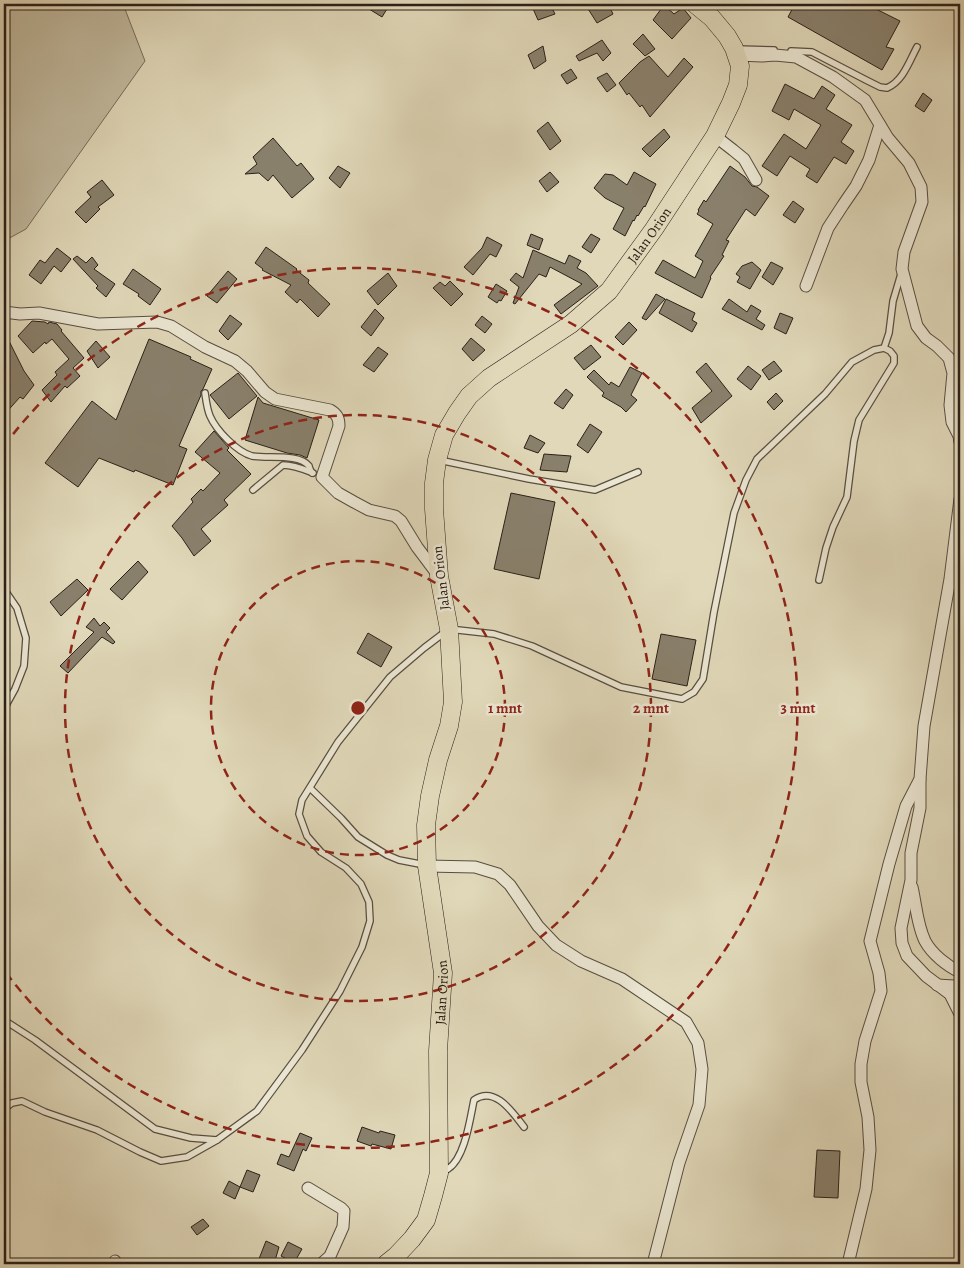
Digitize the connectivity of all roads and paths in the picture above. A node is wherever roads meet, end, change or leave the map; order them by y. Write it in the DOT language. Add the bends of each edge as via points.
graph roads {
  1 [pos="695,4"];
  2 [pos="917,47"];
  3 [pos="735,52"];
  4 [pos="880,125"];
  5 [pos="715,136"];
  6 [pos="756,180"];
  7 [pos="902,269"];
  8 [pos="806,286"];
  9 [pos="4,312"];
  10 [pos="884,348"];
  11 [pos="204,393"];
  12 [pos="960,442"];
  13 [pos="437,460"];
  14 [pos="638,472"];
  15 [pos="317,475"];
  16 [pos="253,490"];
  17 [pos="960,499"];
  18 [pos="439,576"];
  19 [pos="819,580"];
  20 [pos="4,589"];
  21 [pos="449,629"];
  22 [pos="4,709"];
  23 [pos="920,778"];
  24 [pos="310,788"];
  25 [pos="427,866"];
  26 [pos="911,880"];
  27 [pos="960,972"];
  28 [pos="937,985"];
  29 [pos="960,985"];
  30 [pos="960,1014"];
  31 [pos="4,1020"];
  32 [pos="4,1109"];
  33 [pos="524,1127"];
  34 [pos="217,1140"];
  35 [pos="439,1172"];
  36 [pos="308,1188"];
  37 [pos="321,1264"];
  38 [pos="386,1264"];
  39 [pos="653,1264"];
  40 [pos="848,1264"];
  1 -- 3 [label="highway" via="712,18"];
  2 -- 3 [label="lane" via="901,78 887,88 812,52"];
  3 -- 4 [label="street" via="796,58 814,66 865,100"];
  3 -- 5 [label="highway, Jalan Orion" via="740,66 738,85"];
  4 -- 7 [label="street" via="921,187 922,202 904,252"];
  4 -- 8 [label="street" via="869,160 828,228"];
  5 -- 6 [label="street" via="744,159"];
  5 -- 13 [label="highway, Jalan Orion" via="654,229 608,291 570,324 489,378 470,396 444,434"];
  7 -- 10 [label="lane"];
  7 -- 12 [label="street" via="917,326 949,358 953,373 952,422"];
  9 -- 15 [label="street" via="39,313 98,324 157,322 171,326 235,361 275,399 335,413 338,426"];
  10 -- 19 [label="lane" via="894,356 894,363 859,420 847,497 826,548"];
  10 -- 21 [label="lane" via="852,362 825,394 758,459 746,480 734,514 704,679 694,692 682,699 621,687 532,646 494,634"];
  11 -- 15 [label="lane" via="209,415 218,429 242,452 264,458 303,461"];
  13 -- 14 [label="lane" via="595,490"];
  13 -- 18 [label="highway, Jalan Orion" via="434,509"];
  15 -- 16 [label="lane" via="283,465"];
  15 -- 18 [label="street" via="354,502 401,520"];
  17 -- 23 [label="street" via="950,579 924,726"];
  18 -- 21 [label="highway, Jalan Orion"];
  20 -- 22 [label="lane" via="17,608 26,638 24,666"];
  21 -- 24 [label="lane" via="390,677 338,742"];
  21 -- 25 [label="highway, Jalan Orion" via="452,702 449,726 430,796 426,825"];
  23 -- 26 [label="street" via="920,808 911,853"];
  23 -- 40 [label="street" via="906,806 870,941 881,991 860,1064 870,1150 866,1189"];
  24 -- 25 [label="lane" via="358,837 387,855"];
  24 -- 34 [label="lane" via="302,800 300,814 307,836 360,884 369,902 370,921 362,947 340,991 302,1050 257,1111"];
  25 -- 35 [label="highway, Jalan Orion" via="443,974 438,1050"];
  25 -- 39 [label="street" via="475,867 498,874 556,945 622,980 686,1022 698,1043 702,1068 699,1105 679,1162"];
  26 -- 27 [label="street" via="925,941 939,958"];
  26 -- 28 [label="street" via="901,928 902,943 907,956"];
  28 -- 29 [label="street"];
  28 -- 30 [label="street" via="950,994"];
  31 -- 34 [label="lane" via="155,1129 190,1138"];
  32 -- 34 [label="lane" via="22,1101 98,1130 161,1160 187,1157"];
  33 -- 35 [label="lane" via="497,1098 479,1097 474,1100 462,1149 449,1168"];
  35 -- 38 [label="highway, Jalan Orion" via="426,1220"];
  36 -- 37 [label="street" via="344,1211 343,1227 330,1256"];
}
